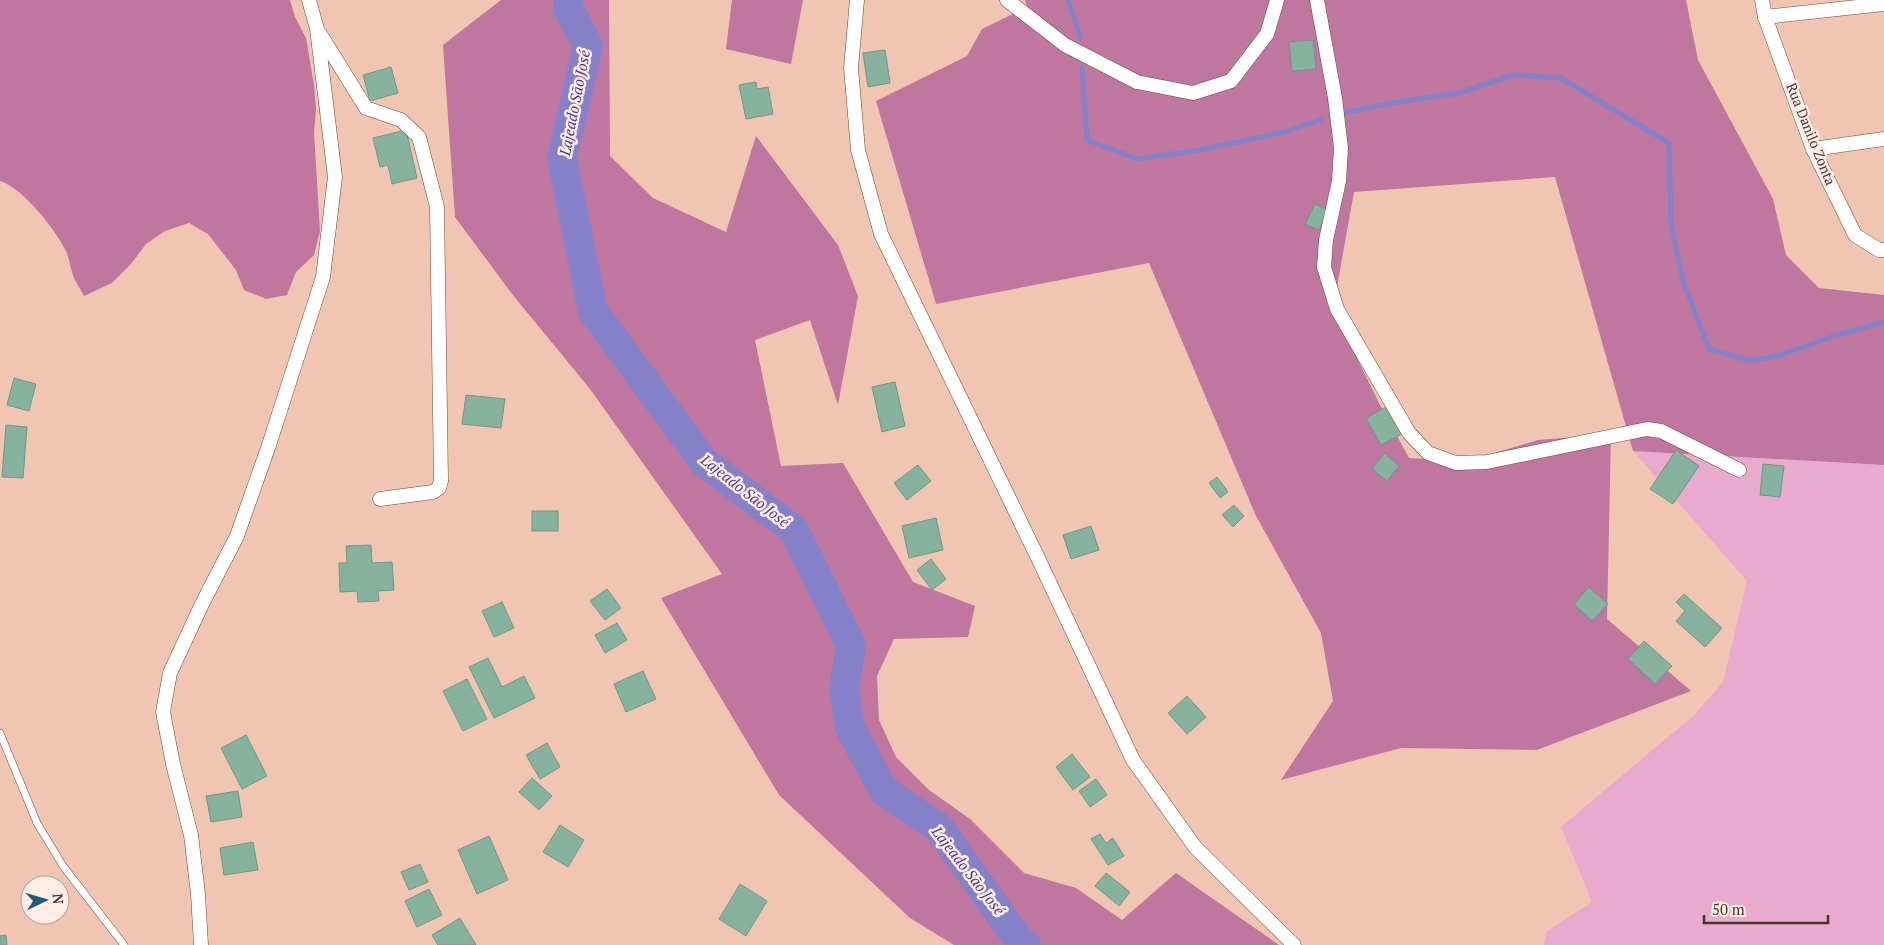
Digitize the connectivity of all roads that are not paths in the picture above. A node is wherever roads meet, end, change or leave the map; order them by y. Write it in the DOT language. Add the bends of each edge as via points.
graph roads {
  1 [pos="309,0"];
  2 [pos="857,0"];
  3 [pos="1007,0"];
  4 [pos="1277,0"];
  5 [pos="1317,0"];
  6 [pos="1762,0"];
  7 [pos="1884,4"];
  8 [pos="1765,17"];
  9 [pos="317,29"];
  10 [pos="1884,139"];
  11 [pos="1813,149"];
  12 [pos="1884,250"];
  13 [pos="1739,470"];
  14 [pos="380,499"];
  15 [pos="0,733"];
  16 [pos="124,945"];
  17 [pos="201,945"];
  18 [pos="1294,945"];
  1 -- 9 [label="street"];
  2 -- 18 [label="street" via="850,68 858,150 881,234 1133,760 1195,847"];
  3 -- 4 [label="street" via="1065,45 1137,82 1193,93 1231,80 1267,34"];
  5 -- 13 [label="street" via="1341,148 1339,180 1326,240 1324,267 1337,309 1410,433 1428,452 1456,463 1487,462 1647,429 1661,431"];
  6 -- 8 [label="street, Rua Danilo Zonta"];
  7 -- 8 [label="street"];
  8 -- 11 [label="street, Rua Danilo Zonta"];
  9 -- 14 [label="street" via="366,108 401,120 419,138 438,207 441,481 439,488 432,492"];
  9 -- 17 [label="street" via="335,177 324,277 237,536 170,672 163,712 191,835"];
  10 -- 11 [label="street"];
  11 -- 12 [label="street, Rua Danilo Zonta" via="1855,235"];
  15 -- 16 [label="lane" via="37,823 63,866"];
}
